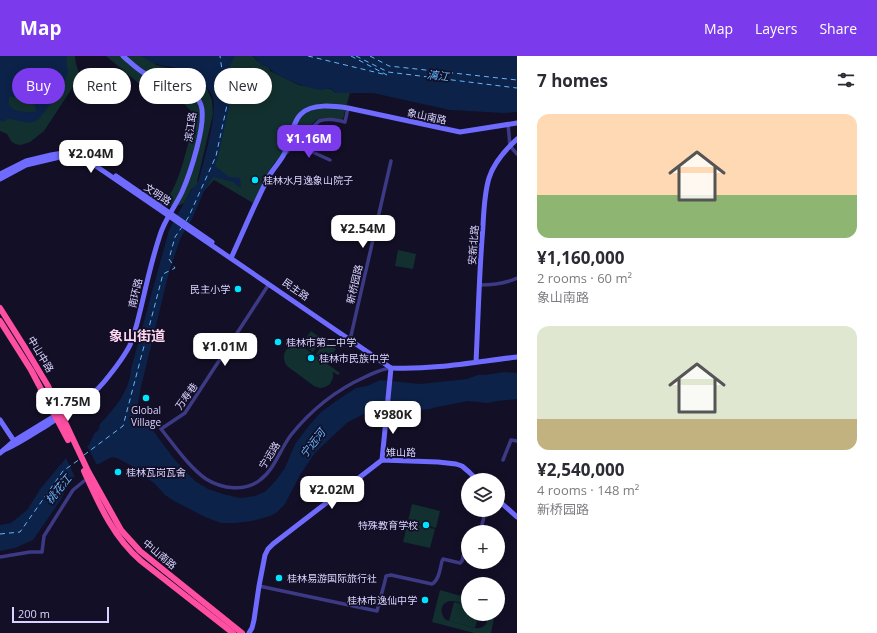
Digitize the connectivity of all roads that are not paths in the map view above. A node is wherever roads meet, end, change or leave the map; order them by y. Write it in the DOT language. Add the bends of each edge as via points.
graph roads {
  1 [pos="124,56"];
  2 [pos="348,108"];
  3 [pos="517,123"];
  4 [pos="508,124"];
  5 [pos="517,139"];
  6 [pos="295,144"];
  7 [pos="510,146"];
  8 [pos="517,154"];
  9 [pos="284,155"];
  10 [pos="330,160"];
  11 [pos="391,161"];
  12 [pos="0,174"];
  13 [pos="0,179"];
  14 [pos="169,214"];
  15 [pos="189,228"];
  16 [pos="232,256"];
  17 [pos="517,278"];
  18 [pos="269,284"];
  19 [pos="479,285"];
  20 [pos="0,308"];
  21 [pos="0,321"];
  22 [pos="350,339"];
  23 [pos="517,357"];
  24 [pos="476,362"];
  25 [pos="391,368"];
  26 [pos="58,416"];
  27 [pos="0,420"];
  28 [pos="161,430"];
  29 [pos="14,441"];
  30 [pos="517,441"];
  31 [pos="2,452"];
  32 [pos="382,460"];
  33 [pos="503,460"];
  34 [pos="87,472"];
  35 [pos="470,473"];
  36 [pos="84,481"];
  37 [pos="505,506"];
  38 [pos="517,517"];
  39 [pos="0,557"];
  40 [pos="461,562"];
  41 [pos="259,586"];
  42 [pos="234,633"];
  43 [pos="242,633"];
  44 [pos="249,633"];
  1 -- 14 [label="street, 滨江路" via="145,73 194,95 201,104 201,130 191,169 182,192"];
  2 -- 4 [label="street, 象山南路" via="460,132"];
  2 -- 6 [label="street" via="345,122 325,119 319,121"];
  2 -- 9 [label="street, 象山南路" via="325,106 302,112 296,121"];
  3 -- 4 [label="street, 象山南路"];
  4 -- 7 [label="street"];
  5 -- 7 [label="street, 安新北路"];
  6 -- 9 [label="street"];
  6 -- 10 [label="street"];
  7 -- 8 [label="street"];
  7 -- 19 [label="street, 安新北路" via="498,160 489,178"];
  9 -- 16 [label="street, 象山南路" via="268,179"];
  11 -- 22 [label="street, 新桥园路"];
  12 -- 14 [label="street, 文明路" via="26,161 68,152 76,153 92,160"];
  13 -- 14 [label="street, 文明路" via="33,163 75,156 86,160"];
  14 -- 15 [label="street, 文明路"];
  14 -- 26 [label="street, 南环路" via="153,259 136,329 123,357 113,371 86,396"];
  15 -- 16 [label="street, 民主路"];
  15 -- 18 [label="street, 民主路"];
  16 -- 22 [label="street, 民主路"];
  17 -- 19 [label="street" via="494,285"];
  18 -- 22 [label="street, 民主路"];
  18 -- 28 [label="street, 万寿巷" via="185,414"];
  19 -- 24 [label="street, 安新北路"];
  20 -- 26 [label="highway, 中山中路" via="48,386"];
  21 -- 26 [label="highway, 中山中路"];
  22 -- 25 [label="street, 民主路"];
  23 -- 24 [label="street"];
  24 -- 25 [label="street" via="406,369"];
  25 -- 28 [label="street, 宁远路" via="352,383 318,406 291,435 265,475 248,486 222,486 207,479 190,464"];
  25 -- 32 [label="street"];
  26 -- 29 [label="street, 南环路"];
  26 -- 31 [label="street, 南环路"];
  26 -- 34 [label="highway"];
  27 -- 29 [label="street"];
  29 -- 31 [label="street, 南环路"];
  30 -- 33 [label="street" via="511,440"];
  32 -- 35 [label="street, 雉山路" via="456,464"];
  32 -- 41 [label="street, 雉山路" via="268,549"];
  34 -- 42 [label="highway, 中山南路" via="105,515 125,545 141,561"];
  34 -- 43 [label="highway, 中山南路" via="119,526 135,546"];
  36 -- 39 [label="street" via="73,490 44,536 42,552"];
  37 -- 38 [label="street"];
  40 -- 41 [label="street" via="444,559 437,580 432,584 386,576 377,611"];
  41 -- 44 [label="street, 雉山路" via="254,620"];
}
